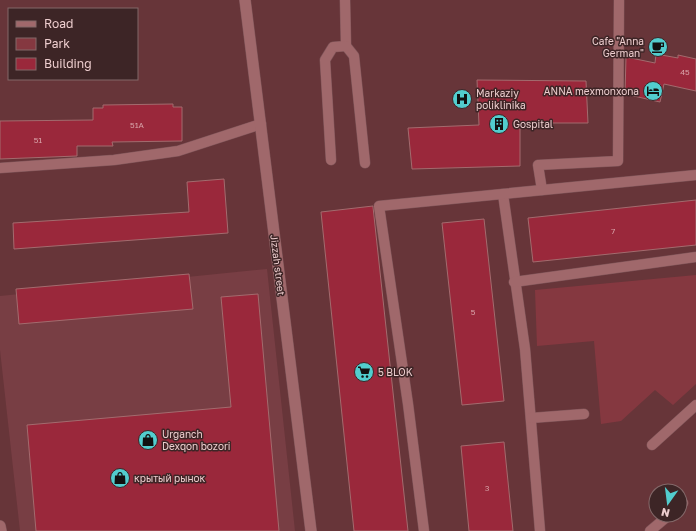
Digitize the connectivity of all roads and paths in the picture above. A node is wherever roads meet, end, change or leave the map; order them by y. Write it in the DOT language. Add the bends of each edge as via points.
graph roads {
  1 [pos="245,0"];
  2 [pos="346,0"];
  3 [pos="619,0"];
  4 [pos="346,46"];
  5 [pos="261,124"];
  6 [pos="331,160"];
  7 [pos="365,163"];
  8 [pos="0,168"];
  9 [pos="696,175"];
  10 [pos="542,190"];
  11 [pos="503,194"];
  12 [pos="696,257"];
  13 [pos="514,282"];
  14 [pos="696,405"];
  15 [pos="584,414"];
  16 [pos="531,418"];
  17 [pos="652,445"];
  18 [pos="660,523"];
  19 [pos="0,526"];
  20 [pos="1,531"];
  21 [pos="311,531"];
  22 [pos="424,531"];
  23 [pos="540,531"];
  24 [pos="650,531"];
  1 -- 5 [label="street, Jizzah street"];
  2 -- 4 [label="lane"];
  3 -- 10 [label="lane" via="618,161 538,165"];
  4 -- 6 [label="lane" via="333,47 325,60"];
  4 -- 7 [label="lane" via="354,56"];
  5 -- 8 [label="lane" via="178,151 114,160"];
  5 -- 21 [label="street, Jizzah street"];
  9 -- 10 [label="lane"];
  10 -- 11 [label="lane"];
  11 -- 13 [label="lane"];
  11 -- 22 [label="lane" via="379,206"];
  12 -- 13 [label="lane"];
  13 -- 16 [label="lane" via="525,349"];
  14 -- 17 [label="lane"];
  15 -- 16 [label="lane"];
  16 -- 23 [label="lane"];
  18 -- 24 [label="lane"];
  19 -- 20 [label="street"];
}
